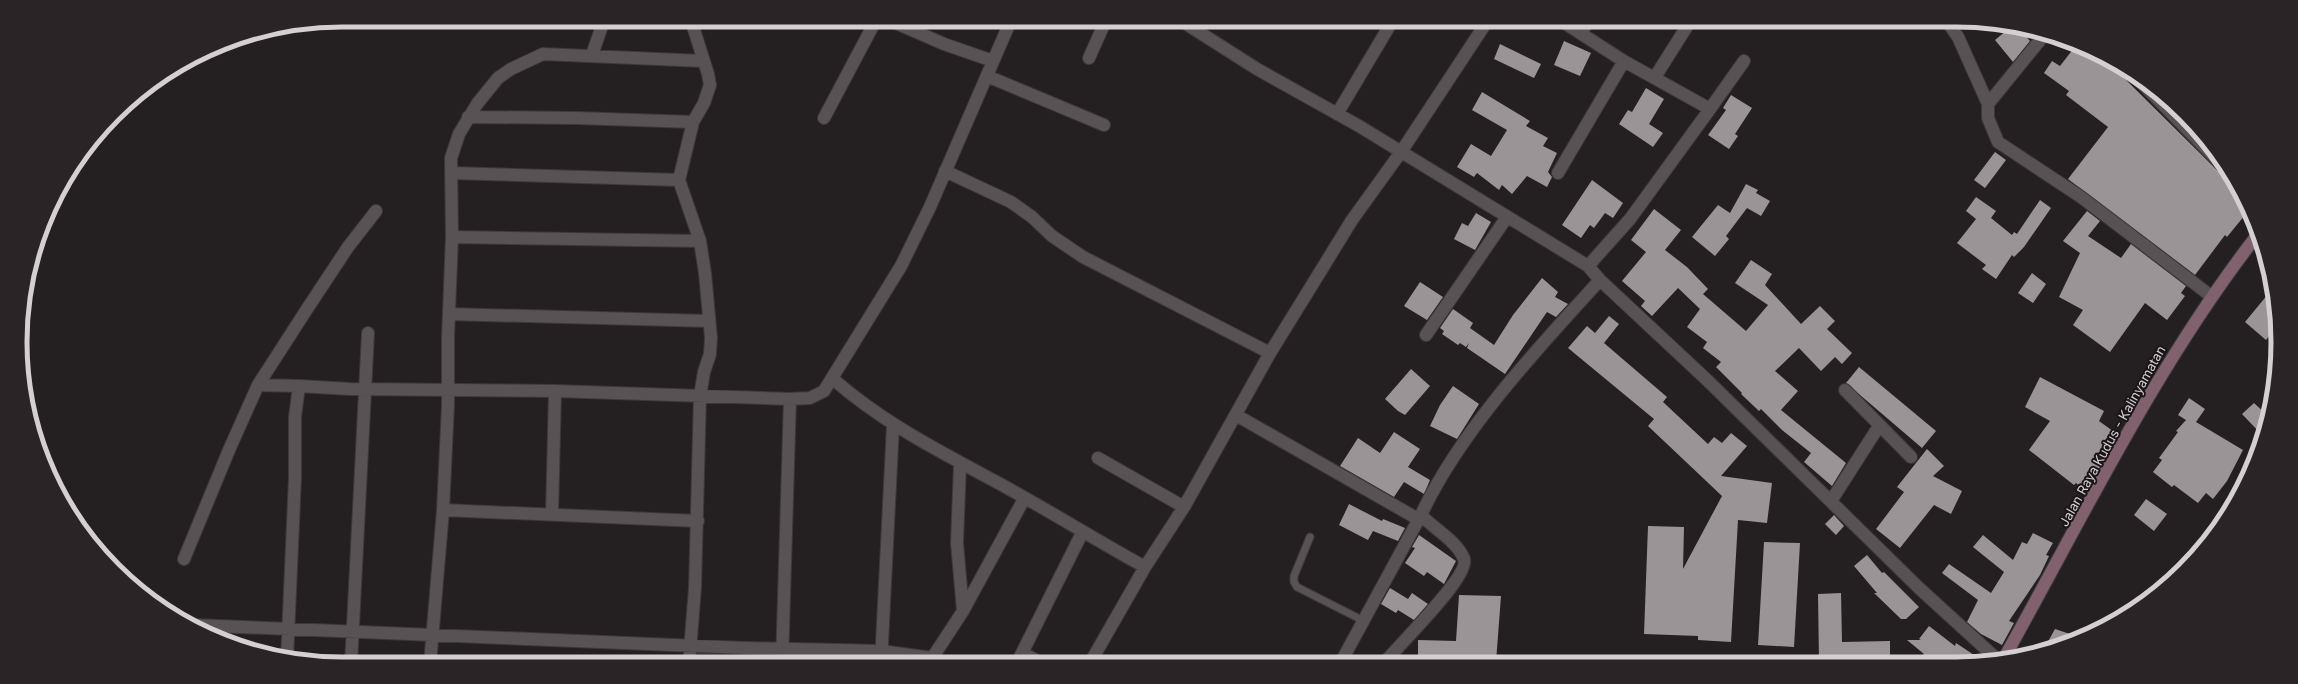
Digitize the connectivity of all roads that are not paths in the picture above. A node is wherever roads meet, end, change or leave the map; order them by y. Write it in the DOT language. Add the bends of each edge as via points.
graph roads {
  1 [pos="602,27"];
  2 [pos="693,27"];
  3 [pos="872,27"];
  4 [pos="905,27"];
  5 [pos="1008,27"];
  6 [pos="1103,27"];
  7 [pos="1191,27"];
  8 [pos="1389,27"];
  9 [pos="1483,27"];
  10 [pos="1573,27"];
  11 [pos="1585,27"];
  12 [pos="1686,27"];
  13 [pos="1951,27"];
  14 [pos="1582,32"];
  15 [pos="2041,39"];
  16 [pos="592,55"];
  17 [pos="1089,58"];
  18 [pos="703,61"];
  19 [pos="993,61"];
  20 [pos="1624,61"];
  21 [pos="1744,62"];
  22 [pos="987,76"];
  23 [pos="1655,77"];
  24 [pos="2161,102"];
  25 [pos="1988,104"];
  26 [pos="1710,109"];
  27 [pos="1337,114"];
  28 [pos="468,116"];
  29 [pos="824,118"];
  30 [pos="693,122"];
  31 [pos="1104,125"];
  32 [pos="2199,142"];
  33 [pos="1401,152"];
  34 [pos="945,171"];
  35 [pos="451,173"];
  36 [pos="1558,173"];
  37 [pos="679,180"];
  38 [pos="376,211"];
  39 [pos="1507,217"];
  40 [pos="452,237"];
  41 [pos="2254,240"];
  42 [pos="700,241"];
  43 [pos="1588,266"];
  44 [pos="1600,280"];
  45 [pos="2212,296"];
  46 [pos="449,314"];
  47 [pos="709,321"];
  48 [pos="368,334"];
  49 [pos="1426,335"];
  50 [pos="1270,353"];
  51 [pos="833,379"];
  52 [pos="258,385"];
  53 [pos="299,386"];
  54 [pos="449,388"];
  55 [pos="366,389"];
  56 [pos="555,390"];
  57 [pos="1845,390"];
  58 [pos="700,396"];
  59 [pos="790,399"];
  60 [pos="1236,415"];
  61 [pos="892,424"];
  62 [pos="1879,426"];
  63 [pos="1911,457"];
  64 [pos="1098,458"];
  65 [pos="960,464"];
  66 [pos="1024,499"];
  67 [pos="1831,501"];
  68 [pos="1184,507"];
  69 [pos="443,510"];
  70 [pos="552,515"];
  71 [pos="1420,517"];
  72 [pos="698,521"];
  73 [pos="1082,533"];
  74 [pos="1310,538"];
  75 [pos="184,559"];
  76 [pos="1145,567"];
  77 [pos="963,612"];
  78 [pos="1364,621"];
  79 [pos="207,627"];
  80 [pos="289,630"];
  81 [pos="354,632"];
  82 [pos="432,635"];
  83 [pos="690,645"];
  84 [pos="784,648"];
  85 [pos="287,652"];
  86 [pos="2007,652"];
  87 [pos="1992,655"];
  88 [pos="352,657"];
  89 [pos="430,657"];
  90 [pos="689,657"];
  91 [pos="783,657"];
  92 [pos="881,657"];
  93 [pos="934,657"];
  94 [pos="1020,657"];
  95 [pos="1093,657"];
  96 [pos="1344,657"];
  97 [pos="1390,657"];
  1 -- 16 [label="street"];
  2 -- 18 [label="street"];
  3 -- 29 [label="street"];
  4 -- 19 [label="street"];
  5 -- 19 [label="street"];
  6 -- 17 [label="street"];
  7 -- 27 [label="street" via="1257,69"];
  8 -- 27 [label="street"];
  9 -- 33 [label="street"];
  10 -- 14 [label="street"];
  11 -- 14 [label="street"];
  12 -- 23 [label="street"];
  13 -- 25 [label="street" via="1958,37"];
  14 -- 20 [label="street"];
  15 -- 25 [label="street"];
  16 -- 18 [label="street"];
  16 -- 28 [label="street" via="543,54 534,57 498,78"];
  18 -- 30 [label="street" via="710,85 704,103"];
  19 -- 22 [label="street"];
  20 -- 23 [label="street"];
  20 -- 36 [label="street"];
  21 -- 26 [label="street"];
  22 -- 31 [label="street"];
  22 -- 34 [label="street"];
  23 -- 26 [label="street"];
  24 -- 32 [label="street"];
  25 -- 45 [label="street" via="1988,118 1998,142 2081,198"];
  26 -- 43 [label="street" via="1630,219"];
  27 -- 33 [label="street"];
  28 -- 30 [label="street"];
  28 -- 35 [label="street" via="453,148"];
  30 -- 37 [label="street"];
  33 -- 39 [label="street"];
  33 -- 50 [label="street" via="1352,220"];
  34 -- 50 [label="street" via="1011,202 1032,216 1052,236 1083,257"];
  34 -- 51 [label="street" via="901,266"];
  35 -- 37 [label="street"];
  35 -- 40 [label="street"];
  37 -- 42 [label="street"];
  38 -- 52 [label="street" via="306,309"];
  39 -- 43 [label="street"];
  39 -- 49 [label="street"];
  40 -- 42 [label="street"];
  40 -- 46 [label="street"];
  41 -- 45 [label="main road, Jalan Raya Kudus - Kalinyamatan"];
  42 -- 47 [label="street"];
  43 -- 44 [label="street"];
  44 -- 67 [label="street"];
  44 -- 71 [label="street" via="1489,409 1432,493"];
  45 -- 86 [label="main road, Jalan Raya Kudus - Kalinyamatan" via="2133,422"];
  46 -- 47 [label="street"];
  46 -- 54 [label="street"];
  47 -- 58 [label="street" via="710,354"];
  48 -- 55 [label="street"];
  50 -- 60 [label="street"];
  51 -- 59 [label="street" via="817,396"];
  51 -- 61 [label="street" via="875,414"];
  52 -- 53 [label="street"];
  52 -- 75 [label="street"];
  53 -- 55 [label="street"];
  53 -- 80 [label="street"];
  54 -- 55 [label="street"];
  54 -- 56 [label="street"];
  54 -- 69 [label="street"];
  55 -- 81 [label="street"];
  56 -- 58 [label="street"];
  56 -- 70 [label="street"];
  57 -- 62 [label="street"];
  58 -- 59 [label="street"];
  58 -- 72 [label="street"];
  59 -- 84 [label="street"];
  60 -- 68 [label="street"];
  60 -- 71 [label="street"];
  61 -- 65 [label="street"];
  61 -- 92 [label="street"];
  62 -- 63 [label="street"];
  62 -- 67 [label="street"];
  64 -- 68 [label="street"];
  65 -- 66 [label="street"];
  65 -- 77 [label="street" via="957,543"];
  66 -- 73 [label="street"];
  66 -- 77 [label="street"];
  67 -- 87 [label="street"];
  68 -- 76 [label="street"];
  69 -- 70 [label="street"];
  69 -- 82 [label="street"];
  70 -- 72 [label="street"];
  71 -- 78 [label="street"];
  71 -- 97 [label="street" via="1458,549 1465,560 1463,572"];
  72 -- 83 [label="street"];
  73 -- 76 [label="street"];
  73 -- 94 [label="street"];
  74 -- 78 [label="lane" via="1294,576 1297,587"];
  76 -- 95 [label="street"];
  77 -- 93 [label="street"];
  78 -- 96 [label="street"];
  79 -- 80 [label="street"];
  80 -- 81 [label="street"];
  80 -- 85 [label="street"];
  81 -- 82 [label="street"];
  81 -- 88 [label="street"];
  82 -- 83 [label="street"];
  82 -- 89 [label="street"];
  83 -- 84 [label="street"];
  83 -- 90 [label="street"];
  84 -- 91 [label="street"];
  84 -- 92 [label="street"];
}
